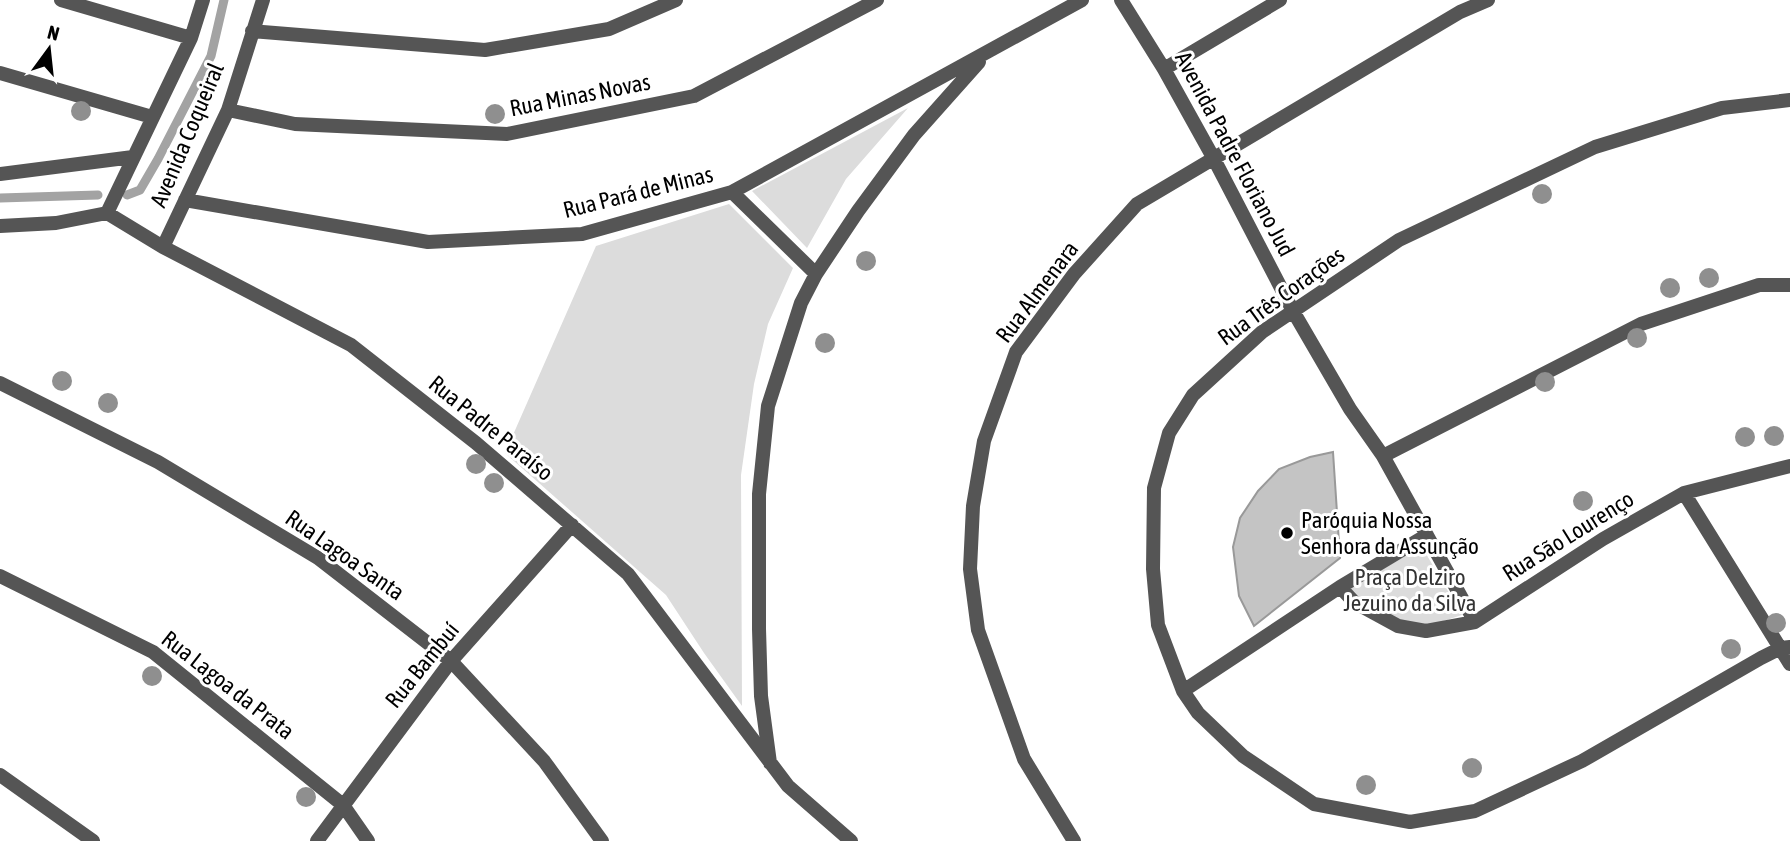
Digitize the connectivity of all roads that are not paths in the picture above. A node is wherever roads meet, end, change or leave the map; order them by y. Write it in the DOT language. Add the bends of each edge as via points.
graph roads {
  1 [pos="61,0"];
  2 [pos="203,0"];
  3 [pos="263,0"];
  4 [pos="676,0"];
  5 [pos="877,0"];
  6 [pos="1082,0"];
  7 [pos="1121,0"];
  8 [pos="1280,0"];
  9 [pos="1488,0"];
  10 [pos="252,31"];
  11 [pos="191,38"];
  12 [pos="986,54"];
  13 [pos="1164,69"];
  14 [pos="0,73"];
  15 [pos="1790,100"];
  16 [pos="228,110"];
  17 [pos="152,117"];
  18 [pos="133,157"];
  19 [pos="1214,159"];
  20 [pos="0,174"];
  21 [pos="732,192"];
  22 [pos="185,200"];
  23 [pos="107,213"];
  24 [pos="0,226"];
  25 [pos="163,247"];
  26 [pos="816,274"];
  27 [pos="1790,285"];
  28 [pos="1293,312"];
  29 [pos="0,383"];
  30 [pos="1383,456"];
  31 [pos="1790,466"];
  32 [pos="1684,493"];
  33 [pos="572,525"];
  34 [pos="1427,535"];
  35 [pos="0,576"];
  36 [pos="1340,587"];
  37 [pos="1475,622"];
  38 [pos="1786,648"];
  39 [pos="451,661"];
  40 [pos="1790,663"];
  41 [pos="1183,691"];
  42 [pos="771,764"];
  43 [pos="0,775"];
  44 [pos="343,805"];
  45 [pos="93,841"];
  46 [pos="317,841"];
  47 [pos="368,841"];
  48 [pos="602,841"];
  49 [pos="851,841"];
  50 [pos="1074,841"];
  1 -- 11 [label="street"];
  2 -- 11 [label="street, Avenida Coqueiral"];
  3 -- 10 [label="street, Avenida Coqueiral"];
  4 -- 10 [label="street" via="609,29 485,50"];
  5 -- 16 [label="street, Rua Minas Novas" via="694,96 507,134 295,124"];
  6 -- 12 [label="street, Rua Pará de Minas"];
  7 -- 13 [label="street, Avenida Padre Floriano Jud"];
  8 -- 13 [label="street"];
  9 -- 19 [label="street, Rua Almenara" via="1460,12"];
  10 -- 16 [label="street, Avenida Coqueiral"];
  11 -- 17 [label="street, Avenida Coqueiral"];
  12 -- 21 [label="street, Rua Pará de Minas"];
  12 -- 26 [label="street, Rua Pará de Minas" via="914,135"];
  13 -- 19 [label="street, Avenida Padre Floriano Jud"];
  14 -- 17 [label="street"];
  15 -- 28 [label="street, Rua Três Corações" via="1722,108 1595,147 1398,240"];
  16 -- 22 [label="street, Avenida Coqueiral"];
  17 -- 18 [label="street, Avenida Coqueiral"];
  18 -- 20 [label="street"];
  18 -- 23 [label="street, Avenida Coqueiral"];
  19 -- 28 [label="street, Avenida Padre Floriano Jud"];
  19 -- 50 [label="street, Rua Almenara" via="1138,204 1074,274 1016,352 984,441 973,506 970,569 978,630 1024,759"];
  21 -- 22 [label="street, Rua Pará de Minas" via="582,234 428,242"];
  21 -- 26 [label="street"];
  22 -- 25 [label="street, Avenida Coqueiral"];
  23 -- 24 [label="street" via="56,223"];
  23 -- 25 [label="street, Rua Padre Paraíso"];
  25 -- 33 [label="street, Rua Padre Paraíso" via="351,345"];
  26 -- 42 [label="street, Rua Pará de Minas" via="801,303 768,406 759,494 761,696"];
  27 -- 30 [label="street" via="1759,285 1641,324"];
  28 -- 30 [label="street, Avenida Padre Floriano Jud"];
  28 -- 41 [label="street, Rua Três Corações" via="1262,332 1193,395 1169,433 1154,488 1153,569 1158,625"];
  29 -- 39 [label="street, Rua Lagoa Santa" via="158,462 318,558"];
  30 -- 34 [label="street, Avenida Padre Floriano Jud"];
  31 -- 32 [label="street, Rua São Lourenço"];
  32 -- 37 [label="street, Rua São Lourenço"];
  32 -- 38 [label="street"];
  33 -- 39 [label="street, Rua Bambuí"];
  33 -- 42 [label="street, Rua Padre Paraíso" via="628,574"];
  34 -- 36 [label="street"];
  34 -- 37 [label="street, Avenida Padre Floriano Jud"];
  35 -- 44 [label="street, Rua Lagoa da Prata" via="153,652"];
  36 -- 37 [label="street, Rua São Lourenço" via="1354,602 1398,626 1426,631"];
  36 -- 41 [label="street"];
  38 -- 40 [label="street"];
  38 -- 41 [label="street, Rua Três Corações" via="1582,761 1475,811 1410,822 1314,804 1242,756 1198,713"];
  39 -- 44 [label="street, Rua Bambuí"];
  39 -- 48 [label="street, Rua Lagoa Santa" via="544,761"];
  42 -- 49 [label="street, Rua Padre Paraíso" via="788,786"];
  43 -- 45 [label="street"];
  44 -- 46 [label="street, Rua Bambuí"];
  44 -- 47 [label="street, Rua Lagoa da Prata"];
}
